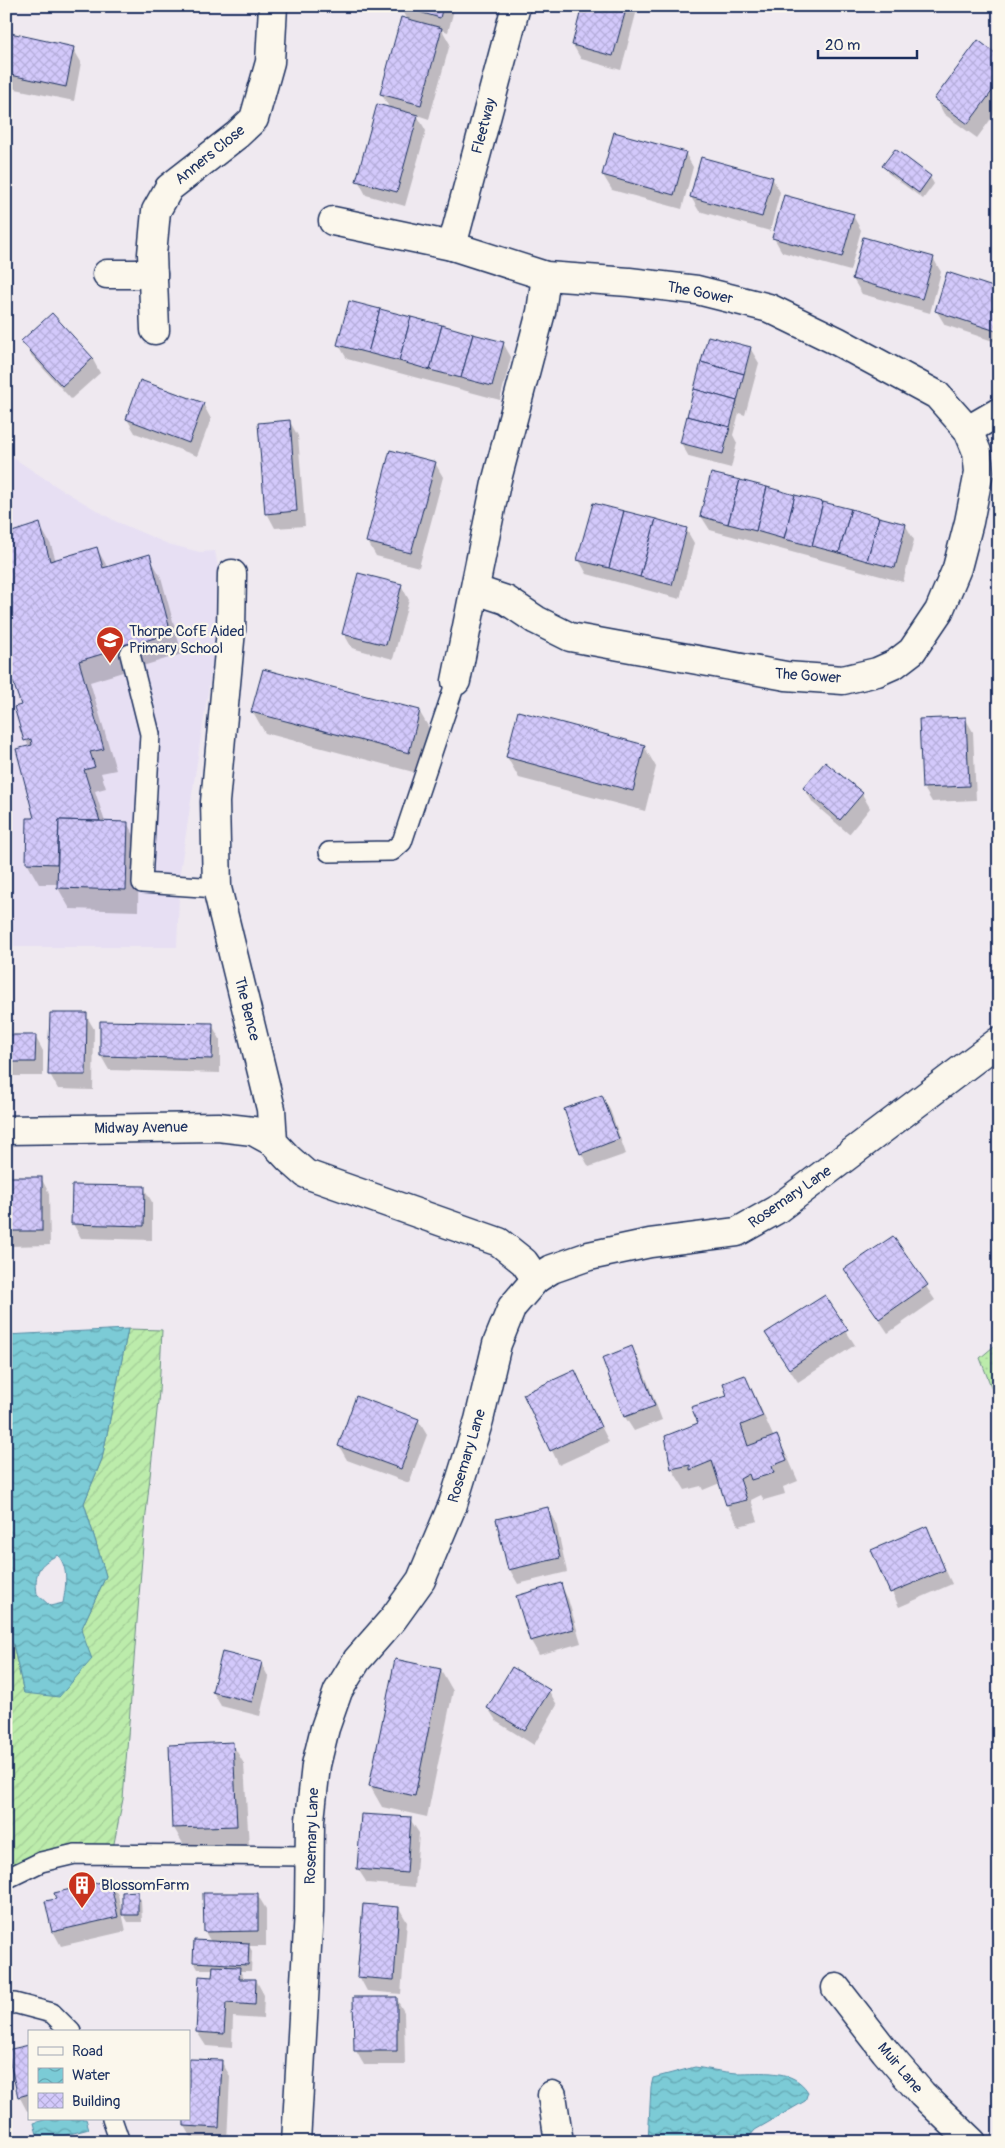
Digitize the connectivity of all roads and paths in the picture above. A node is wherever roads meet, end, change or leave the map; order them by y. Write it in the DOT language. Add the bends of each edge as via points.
graph roads {
  1 [pos="273,6"];
  2 [pos="516,6"];
  3 [pos="333,221"];
  4 [pos="452,246"];
  5 [pos="107,274"];
  6 [pos="153,274"];
  7 [pos="546,276"];
  8 [pos="155,330"];
  9 [pos="999,412"];
  10 [pos="968,430"];
  11 [pos="232,574"];
  12 [pos="476,590"];
  13 [pos="130,654"];
  14 [pos="456,681"];
  15 [pos="329,852"];
  16 [pos="217,888"];
  17 [pos="999,1041"];
  18 [pos="6,1130"];
  19 [pos="273,1142"];
  20 [pos="536,1279"];
  21 [pos="310,1856"];
  22 [pos="6,1879"];
  23 [pos="836,1988"];
  24 [pos="6,2006"];
  25 [pos="69,2030"];
  26 [pos="552,2095"];
  27 [pos="112,2120"];
  28 [pos="120,2142"];
  29 [pos="296,2142"];
  30 [pos="559,2142"];
  31 [pos="972,2142"];
  1 -- 6 [label="street, Anners Close" via="270,62 254,119 169,188 156,211"];
  2 -- 4 [label="street, Fleetway"];
  3 -- 4 [label="street, The Gower"];
  4 -- 7 [label="street, The Gower"];
  5 -- 6 [label="street"];
  6 -- 8 [label="street, Anners Close"];
  7 -- 10 [label="street, The Gower" via="697,290 769,308 937,395"];
  7 -- 12 [label="street" via="542,312 496,483"];
  9 -- 10 [label="street"];
  10 -- 12 [label="street, The Gower" via="977,452 979,472 957,568 939,611 912,650 895,664 877,672 843,680 786,676 570,638 506,600"];
  11 -- 16 [label="street, The Bence" via="231,630 215,802"];
  12 -- 14 [label="street"];
  13 -- 16 [label="lane" via="150,734 142,883"];
  14 -- 15 [label="lane" via="402,842 392,852"];
  16 -- 19 [label="street, The Bence" via="271,1109"];
  17 -- 20 [label="street, Rosemary Lane" via="784,1204 738,1232 650,1243 589,1256 552,1269"];
  18 -- 19 [label="street, Midway Avenue" via="218,1127 253,1131"];
  19 -- 20 [label="street" via="306,1174 499,1242 524,1262"];
  20 -- 21 [label="street, Rosemary Lane" via="512,1307 497,1344 479,1420 453,1504 421,1580 357,1660 338,1691 316,1765"];
  21 -- 22 [label="lane" via="75,1854 41,1862"];
  21 -- 29 [label="street, Rosemary Lane"];
  23 -- 31 [label="street, Muir Lane" via="922,2094"];
  24 -- 25 [label="lane" via="14,2003 52,2013"];
  26 -- 30 [label="street"];
  27 -- 28 [label="lane"];
}
